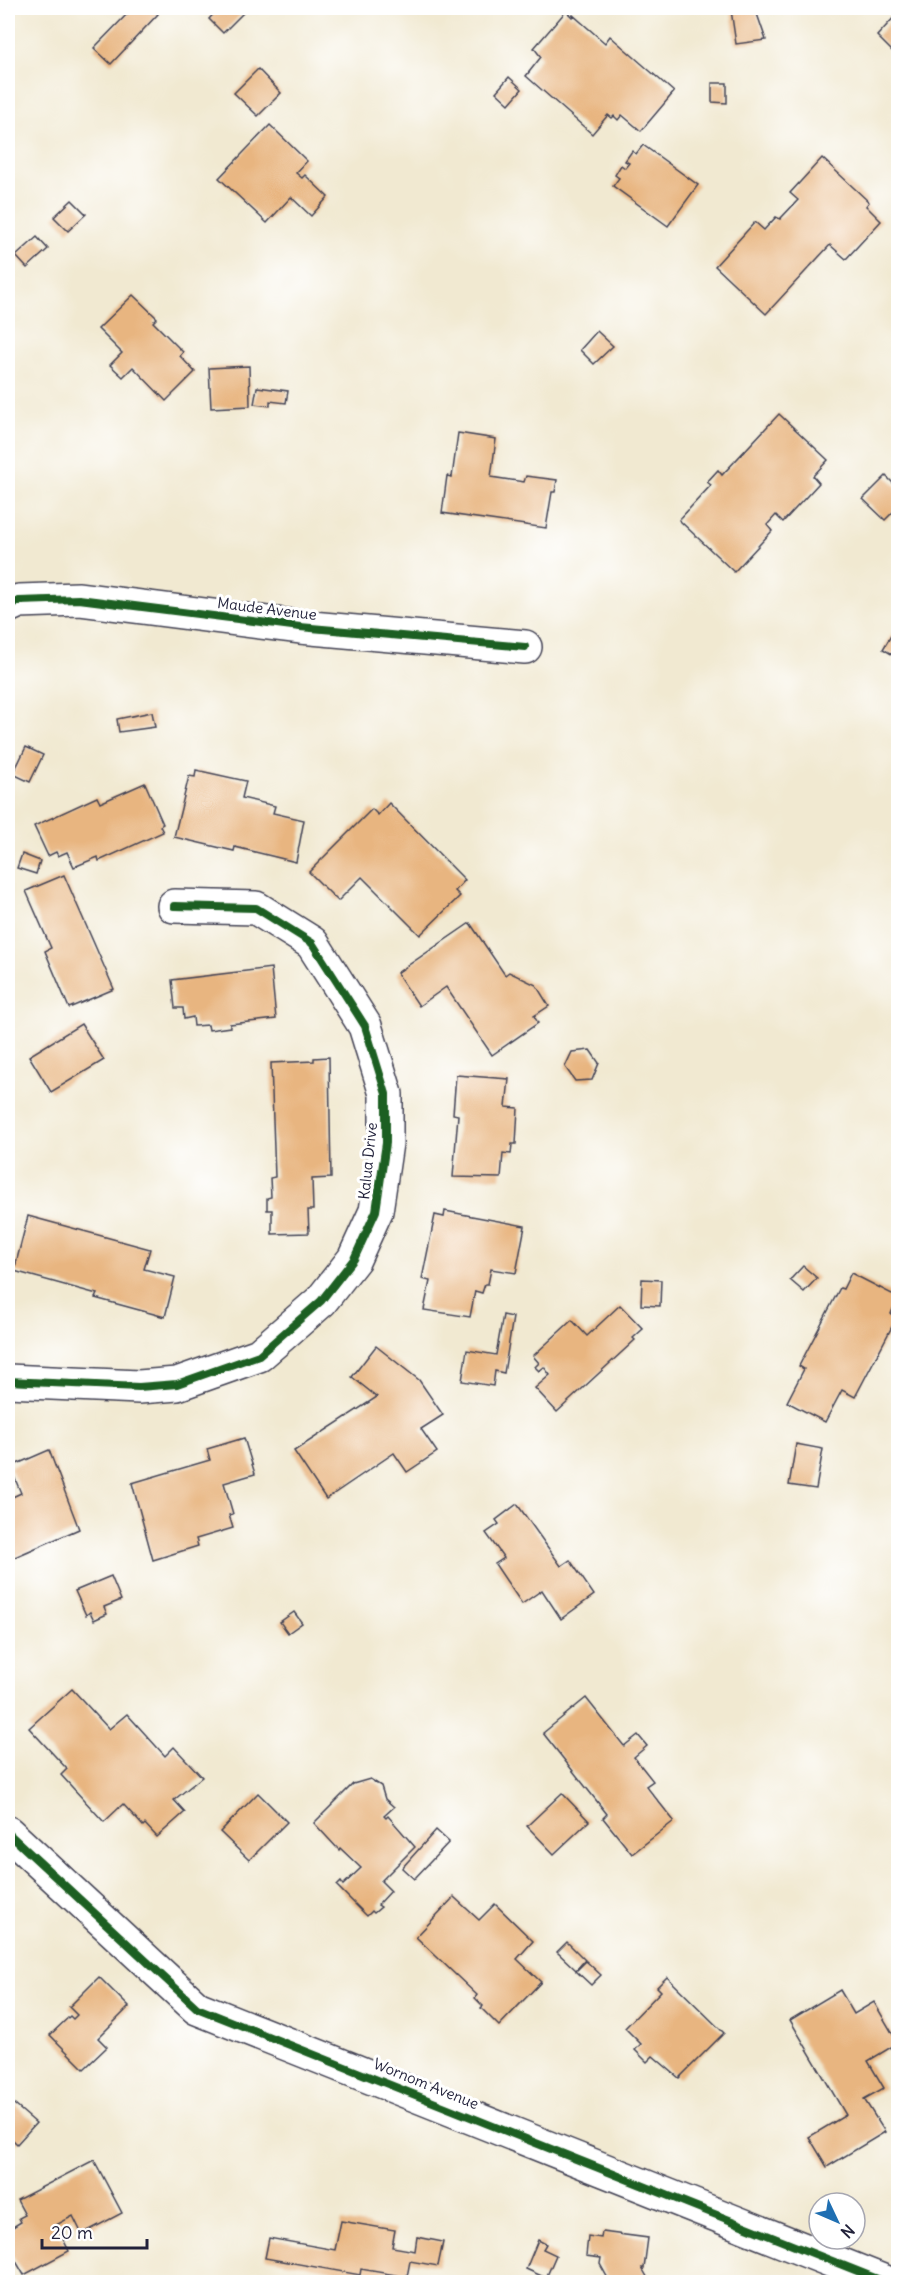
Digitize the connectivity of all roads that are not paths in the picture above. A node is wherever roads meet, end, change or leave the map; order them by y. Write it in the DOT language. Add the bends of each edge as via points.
graph roads {
  1 [pos="8,606"];
  2 [pos="525,648"];
  3 [pos="174,906"];
  4 [pos="8,1381"];
  5 [pos="8,1833"];
  6 [pos="885,2283"];
  1 -- 2 [label="street, Maude Avenue" via="19,601 79,599 300,627"];
  3 -- 4 [label="street, Kalua Drive" via="256,908 312,943 365,1026 386,1094 386,1143 376,1211 354,1259 321,1302 259,1355 177,1384 139,1387"];
  5 -- 6 [label="street, Wornom Avenue" via="197,2008"];
}
